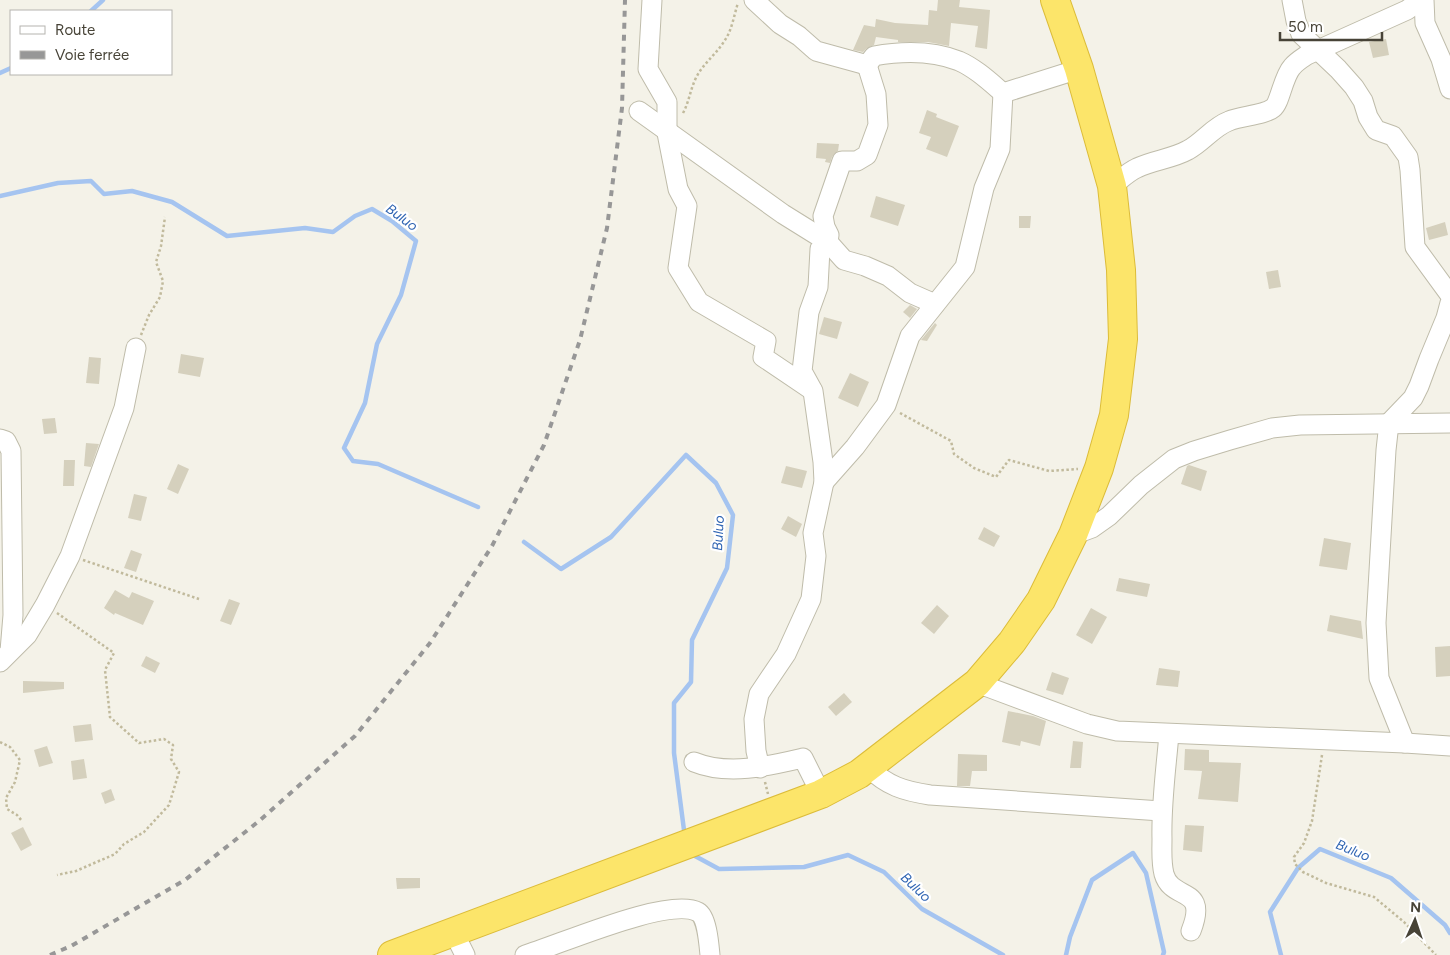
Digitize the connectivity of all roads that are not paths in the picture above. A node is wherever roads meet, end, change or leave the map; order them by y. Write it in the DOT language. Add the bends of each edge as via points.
graph roads {
  1 [pos="652,0"];
  2 [pos="754,0"];
  3 [pos="1055,0"];
  4 [pos="1292,0"];
  5 [pos="1423,0"];
  6 [pos="1318,50"];
  7 [pos="867,66"];
  8 [pos="1080,69"];
  9 [pos="1450,89"];
  10 [pos="1003,93"];
  11 [pos="639,111"];
  12 [pos="667,133"];
  13 [pos="1112,186"];
  14 [pos="828,242"];
  15 [pos="1450,296"];
  16 [pos="936,304"];
  17 [pos="136,348"];
  18 [pos="812,391"];
  19 [pos="1389,423"];
  20 [pos="1450,423"];
  21 [pos="0,439"];
  22 [pos="824,482"];
  23 [pos="1074,535"];
  24 [pos="5,656"];
  25 [pos="977,683"];
  26 [pos="1169,734"];
  27 [pos="1405,742"];
  28 [pos="1450,746"];
  29 [pos="694,762"];
  30 [pos="868,767"];
  31 [pos="760,768"];
  32 [pos="821,794"];
  33 [pos="1161,811"];
  34 [pos="1191,931"];
  35 [pos="460,944"];
  36 [pos="392,955"];
  37 [pos="525,955"];
  38 [pos="710,955"];
  1 -- 12 [label="street" via="648,69 667,102"];
  2 -- 7 [label="street" via="816,51"];
  3 -- 8 [label="highway"];
  4 -- 6 [label="street" via="1297,27"];
  5 -- 6 [label="street"];
  5 -- 9 [label="street" via="1425,23"];
  6 -- 13 [label="street" via="1292,66 1274,108 1226,122 1189,150 1136,168"];
  6 -- 15 [label="street" via="1354,87 1376,130 1394,136 1408,157 1415,247"];
  7 -- 10 [label="street" via="874,56 922,53 958,61"];
  7 -- 14 [label="street" via="876,94 878,125 867,156 858,161 842,161 823,216"];
  8 -- 10 [label="street"];
  8 -- 13 [label="highway"];
  10 -- 16 [label="street" via="1000,149 984,188 965,267"];
  11 -- 12 [label="street"];
  12 -- 14 [label="street"];
  12 -- 18 [label="street" via="678,189 687,206 678,268 699,302 766,341 764,357"];
  13 -- 23 [label="highway" via="1121,270 1123,339 1114,415 1099,468"];
  14 -- 16 [label="street" via="844,260 888,276 910,292"];
  14 -- 18 [label="street" via="820,249 818,287 810,312 802,371"];
  15 -- 19 [label="street" via="1446,318 1419,386 1413,398"];
  16 -- 22 [label="street" via="910,336 886,405"];
  17 -- 24 [label="street" via="124,408 70,556 27,635"];
  18 -- 22 [label="street"];
  19 -- 20 [label="street"];
  19 -- 23 [label="street" via="1286,426 1194,451 1174,459 1141,484 1109,516"];
  19 -- 27 [label="street" via="1376,623 1379,678"];
  21 -- 24 [label="street" via="6,442 10,451 13,615"];
  22 -- 31 [label="street" via="813,533 816,556 811,599 786,654 759,694 754,719"];
  23 -- 25 [label="highway" via="1041,600 1012,642"];
  25 -- 26 [label="street" via="1086,724 1117,731"];
  25 -- 30 [label="highway"];
  26 -- 27 [label="street"];
  26 -- 33 [label="street"];
  27 -- 28 [label="street"];
  29 -- 31 [label="street" via="708,768"];
  30 -- 32 [label="highway"];
  30 -- 33 [label="street" via="894,786 930,796"];
  31 -- 32 [label="street" via="803,758"];
  32 -- 35 [label="highway"];
  33 -- 34 [label="street" via="1163,870 1169,886 1185,893 1195,904 1196,918"];
  35 -- 36 [label="highway"];
  37 -- 38 [label="street" via="629,918 687,909 698,912 703,918"];
}
